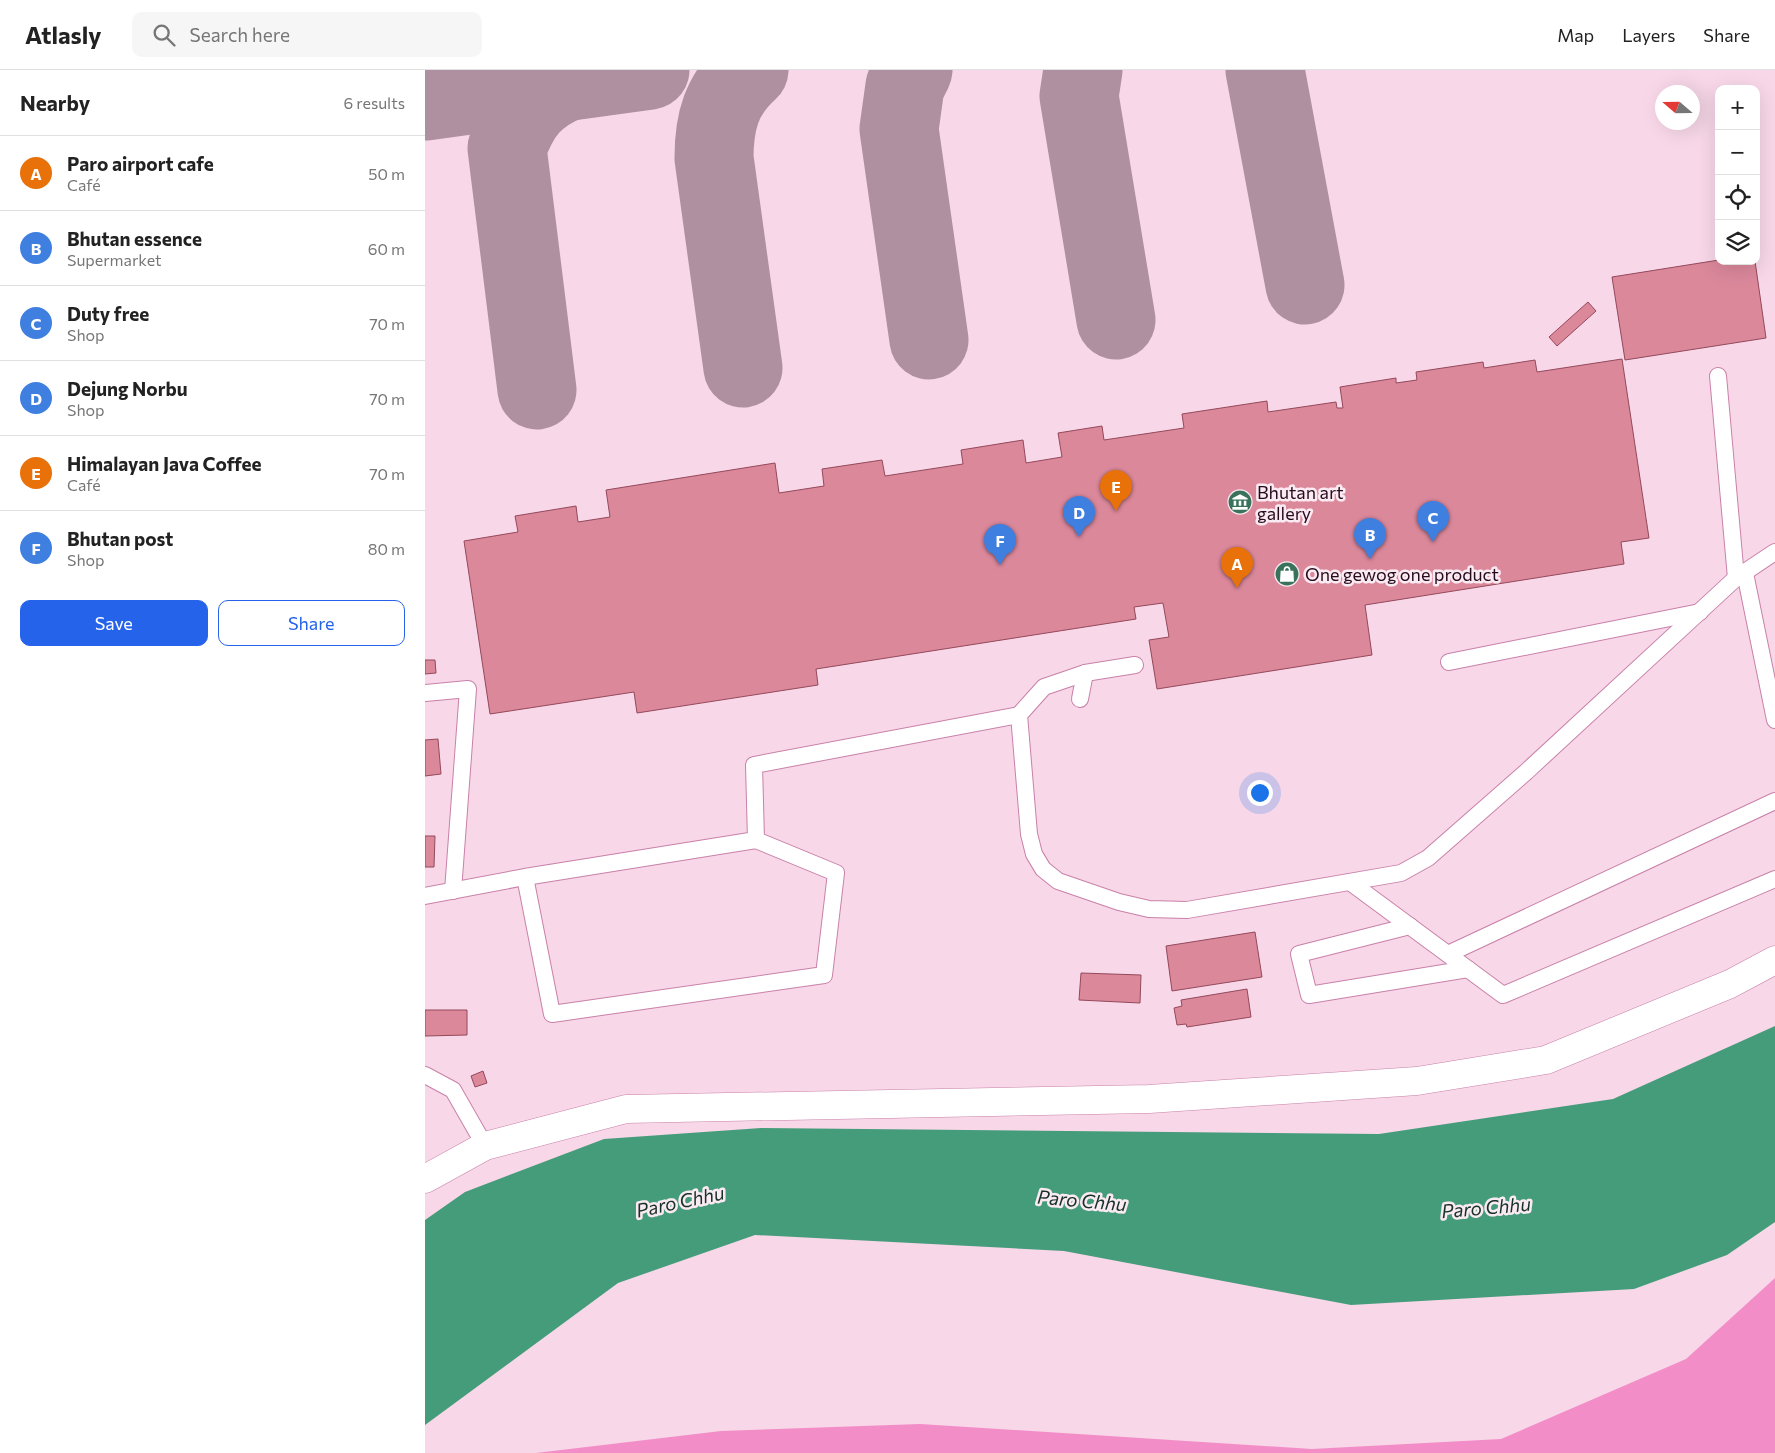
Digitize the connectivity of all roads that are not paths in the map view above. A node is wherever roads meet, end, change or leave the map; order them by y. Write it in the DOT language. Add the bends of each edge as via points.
graph roads {
  1 [pos="1719,376"];
  2 [pos="1775,552"];
  3 [pos="1741,576"];
  4 [pos="1700,612"];
  5 [pos="1449,662"];
  6 [pos="1135,665"];
  7 [pos="1085,673"];
  8 [pos="1771,681"];
  9 [pos="425,693"];
  10 [pos="1080,699"];
  11 [pos="1019,715"];
  12 [pos="1775,720"];
  13 [pos="1775,801"];
  14 [pos="756,840"];
  15 [pos="525,877"];
  16 [pos="1775,879"];
  17 [pos="1350,882"];
  18 [pos="453,891"];
  19 [pos="425,896"];
  20 [pos="1411,926"];
  21 [pos="1448,954"];
  22 [pos="1775,960"];
  23 [pos="1468,969"];
  24 [pos="425,1075"];
  25 [pos="485,1146"];
  26 [pos="425,1179"];
  1 -- 3 [label="lane"];
  2 -- 3 [label="lane"];
  3 -- 4 [label="lane"];
  3 -- 8 [label="lane"];
  4 -- 5 [label="lane"];
  4 -- 17 [label="lane" via="1429,858 1401,873"];
  6 -- 7 [label="lane"];
  7 -- 10 [label="lane"];
  7 -- 11 [label="lane" via="1044,687"];
  8 -- 12 [label="lane"];
  9 -- 18 [label="lane" via="468,689"];
  11 -- 14 [label="lane" via="754,765"];
  11 -- 17 [label="lane" via="1029,834 1034,854 1043,869 1058,881 1149,909 1187,910"];
  13 -- 21 [label="lane"];
  14 -- 15 [label="lane"];
  14 -- 15 [label="lane" via="836,873 824,975 553,1014"];
  15 -- 18 [label="lane"];
  16 -- 23 [label="lane" via="1503,995"];
  17 -- 20 [label="lane"];
  18 -- 19 [label="lane"];
  20 -- 21 [label="lane"];
  20 -- 23 [label="lane" via="1299,954 1309,995"];
  21 -- 23 [label="lane"];
  22 -- 25 [label="street" via="1730,984 1546,1060 1417,1081 1149,1099 626,1109"];
  24 -- 25 [label="lane" via="453,1090"];
  25 -- 26 [label="street"];
}
